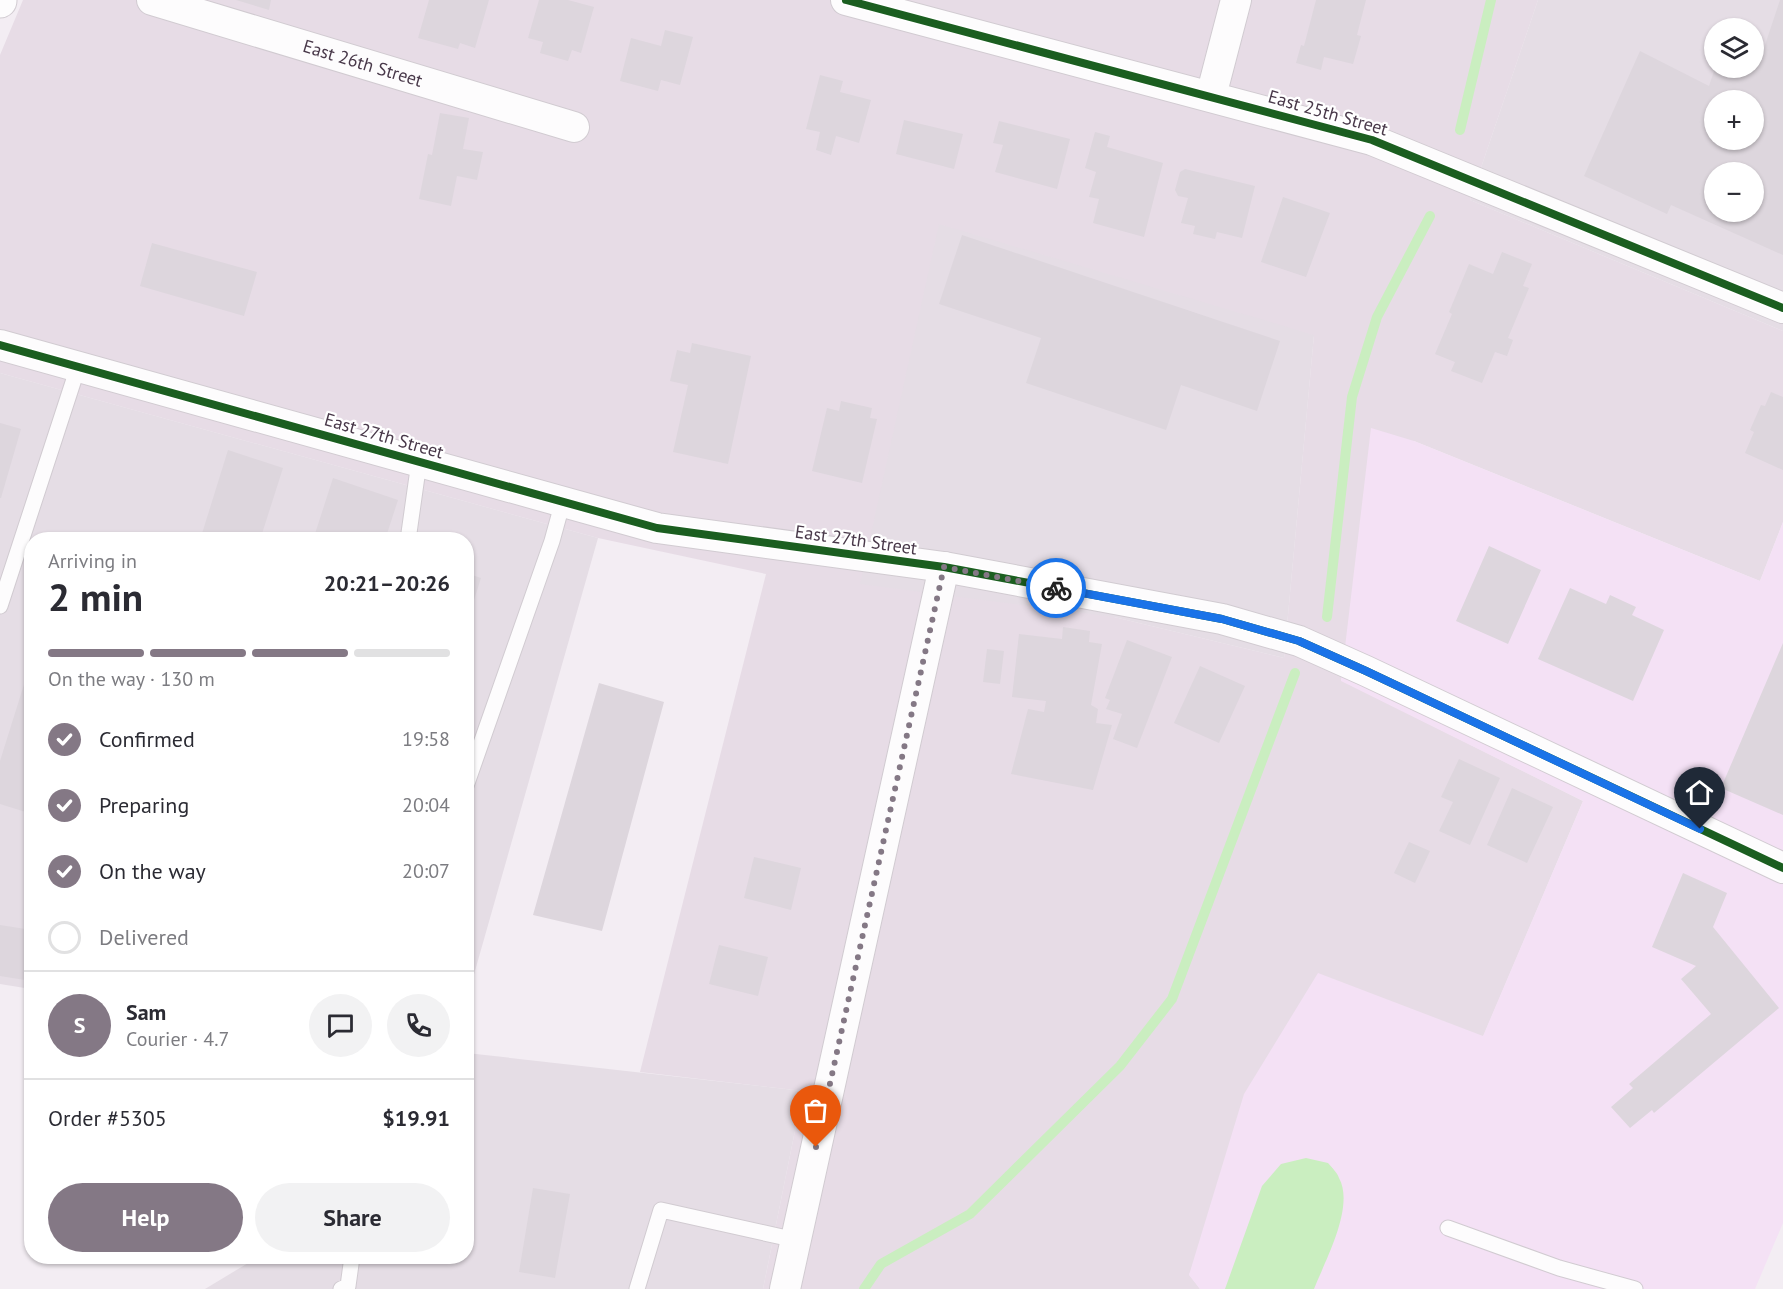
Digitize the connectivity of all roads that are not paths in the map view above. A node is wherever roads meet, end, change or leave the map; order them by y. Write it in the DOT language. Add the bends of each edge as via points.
graph roads {
  1 [pos="152,0"];
  2 [pos="846,0"];
  3 [pos="1236,0"];
  4 [pos="1210,96"];
  5 [pos="574,127"];
  6 [pos="1783,308"];
  7 [pos="0,345"];
  8 [pos="78,367"];
  9 [pos="419,462"];
  10 [pos="563,501"];
  11 [pos="24,532"];
  12 [pos="24,532"];
  13 [pos="409,532"];
  14 [pos="944,567"];
  15 [pos="0,606"];
  16 [pos="474,763"];
  17 [pos="1783,868"];
  18 [pos="1448,1228"];
  19 [pos="796,1240"];
  20 [pos="351,1264"];
  21 [pos="346,1288"];
  22 [pos="637,1289"];
  23 [pos="785,1289"];
  24 [pos="1635,1289"];
  1 -- 5 [label="street, East 26th Street"];
  2 -- 4 [label="street, East 25th Street"];
  3 -- 4 [label="street"];
  4 -- 6 [label="street, East 25th Street" via="1372,140"];
  7 -- 8 [label="street, East 27th Street"];
  8 -- 9 [label="street, East 27th Street"];
  8 -- 12 [label="lane"];
  9 -- 10 [label="street, East 27th Street"];
  9 -- 13 [label="lane"];
  10 -- 14 [label="street, East 27th Street" via="657,528"];
  10 -- 16 [label="lane"];
  11 -- 15 [label="lane"];
  14 -- 17 [label="street, East 27th Street" via="1222,619 1299,641"];
  14 -- 19 [label="street"];
  18 -- 24 [label="lane" via="1559,1268"];
  19 -- 22 [label="lane" via="661,1210"];
  19 -- 23 [label="street"];
  20 -- 21 [label="lane"];
}
